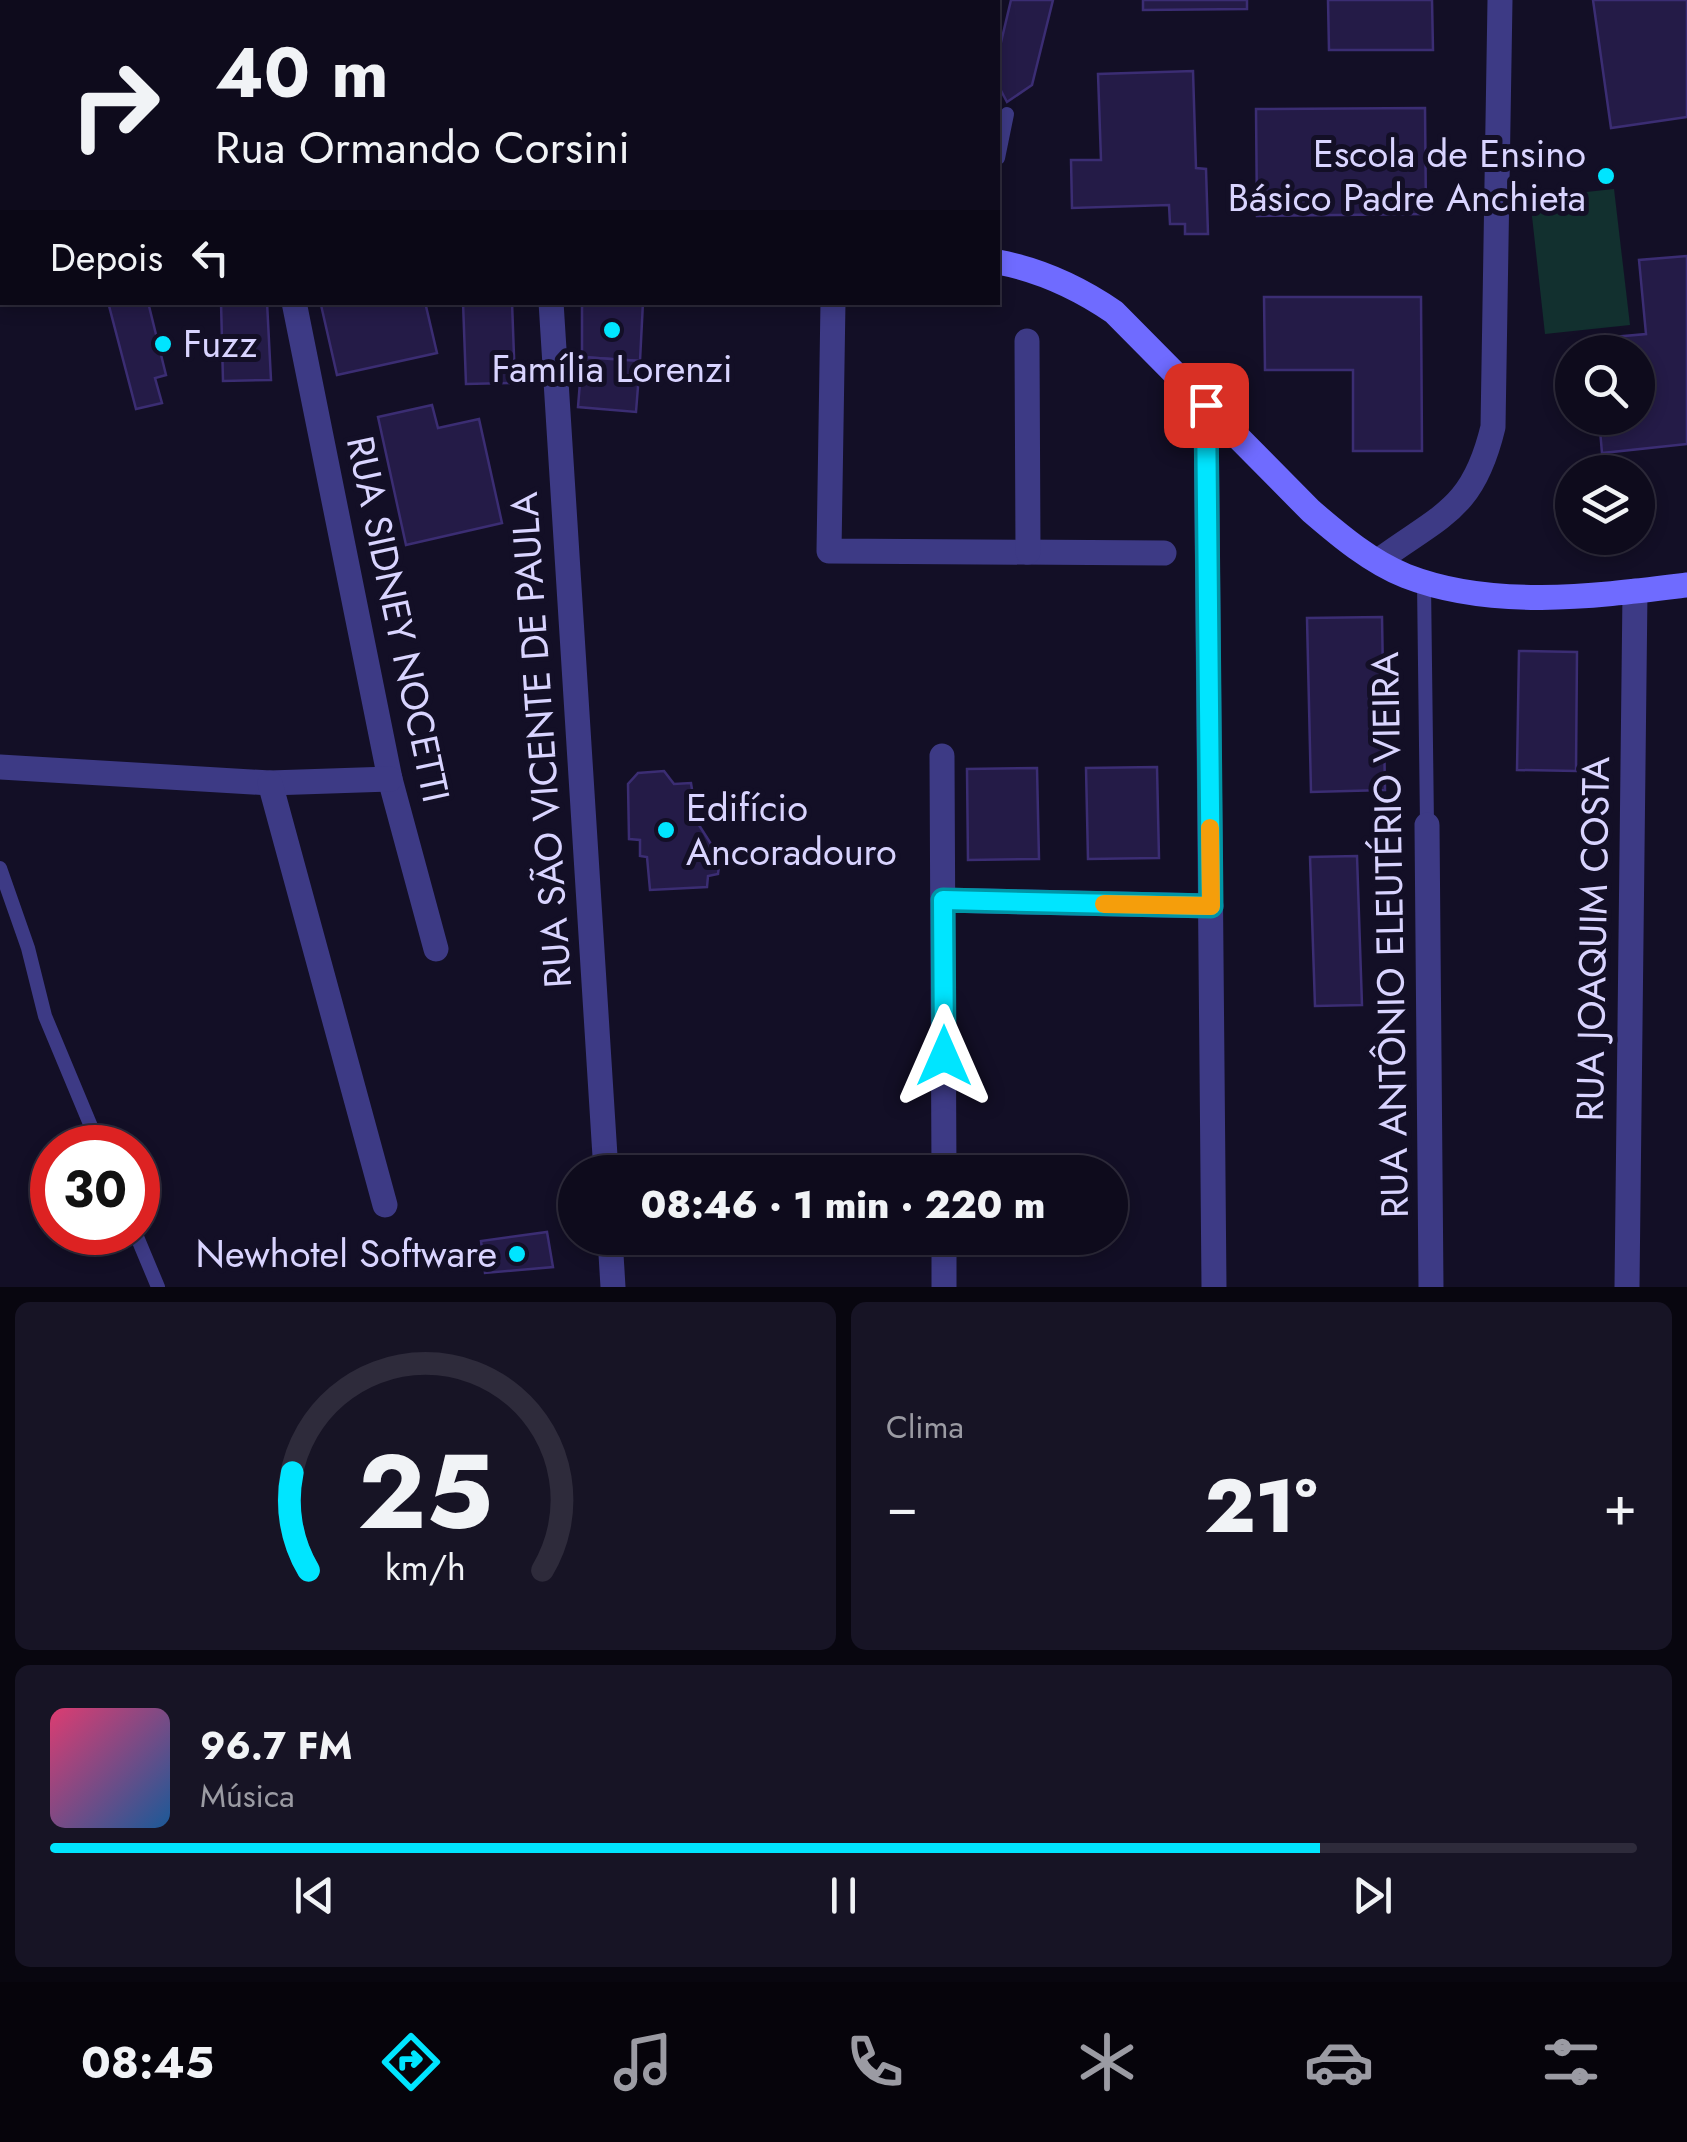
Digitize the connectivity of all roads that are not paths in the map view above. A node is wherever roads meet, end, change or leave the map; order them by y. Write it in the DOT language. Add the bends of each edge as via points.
graph roads {
  1 [pos="1500,0"];
  2 [pos="1007,114"];
  3 [pos="1000,148"];
  4 [pos="1000,263"];
  5 [pos="295,305"];
  6 [pos="551,305"];
  7 [pos="832,305"];
  8 [pos="1027,340"];
  9 [pos="1206,405"];
  10 [pos="1028,552"];
  11 [pos="1164,553"];
  12 [pos="1378,561"];
  13 [pos="1424,582"];
  14 [pos="1687,585"];
  15 [pos="1636,591"];
  16 [pos="942,756"];
  17 [pos="0,768"];
  18 [pos="390,779"];
  19 [pos="270,783"];
  20 [pos="1426,825"];
  21 [pos="0,868"];
  22 [pos="943,900"];
  23 [pos="1211,906"];
  24 [pos="436,949"];
  25 [pos="90,1125"];
  26 [pos="605,1155"];
  27 [pos="944,1155"];
  28 [pos="386,1205"];
  29 [pos="145,1255"];
  30 [pos="611,1255"];
  31 [pos="944,1255"];
  32 [pos="158,1287"];
  33 [pos="613,1287"];
  34 [pos="944,1287"];
  35 [pos="1214,1287"];
  36 [pos="1431,1287"];
  37 [pos="1627,1287"];
  1 -- 12 [label="street" via="1493,427 1485,461 1461,503"];
  2 -- 3 [label="lane"];
  4 -- 9 [label="main road" via="1082,291 1114,312"];
  5 -- 18 [label="street, RUA SIDNEY NOCETTI"];
  6 -- 26 [label="street, RUA SÃO VICENTE DE PAULA"];
  7 -- 10 [label="street" via="829,551"];
  8 -- 10 [label="street"];
  9 -- 12 [label="main road" via="1312,511"];
  9 -- 23 [label="street"];
  10 -- 11 [label="street"];
  12 -- 13 [label="main road"];
  13 -- 15 [label="main road" via="1495,596"];
  13 -- 20 [label="lane, RUA ANTÔNIO ELEUTÉRIO VIEIRA"];
  14 -- 15 [label="main road"];
  15 -- 37 [label="street, RUA JOAQUIM COSTA"];
  16 -- 22 [label="street"];
  17 -- 19 [label="street"];
  18 -- 19 [label="street"];
  18 -- 24 [label="street, RUA SIDNEY NOCETTI"];
  19 -- 28 [label="street"];
  20 -- 36 [label="street, RUA ANTÔNIO ELEUTÉRIO VIEIRA"];
  21 -- 25 [label="lane" via="45,1016"];
  22 -- 23 [label="street"];
  22 -- 27 [label="street"];
  23 -- 35 [label="street"];
  29 -- 32 [label="lane"];
  30 -- 33 [label="street"];
  31 -- 34 [label="street"];
}
